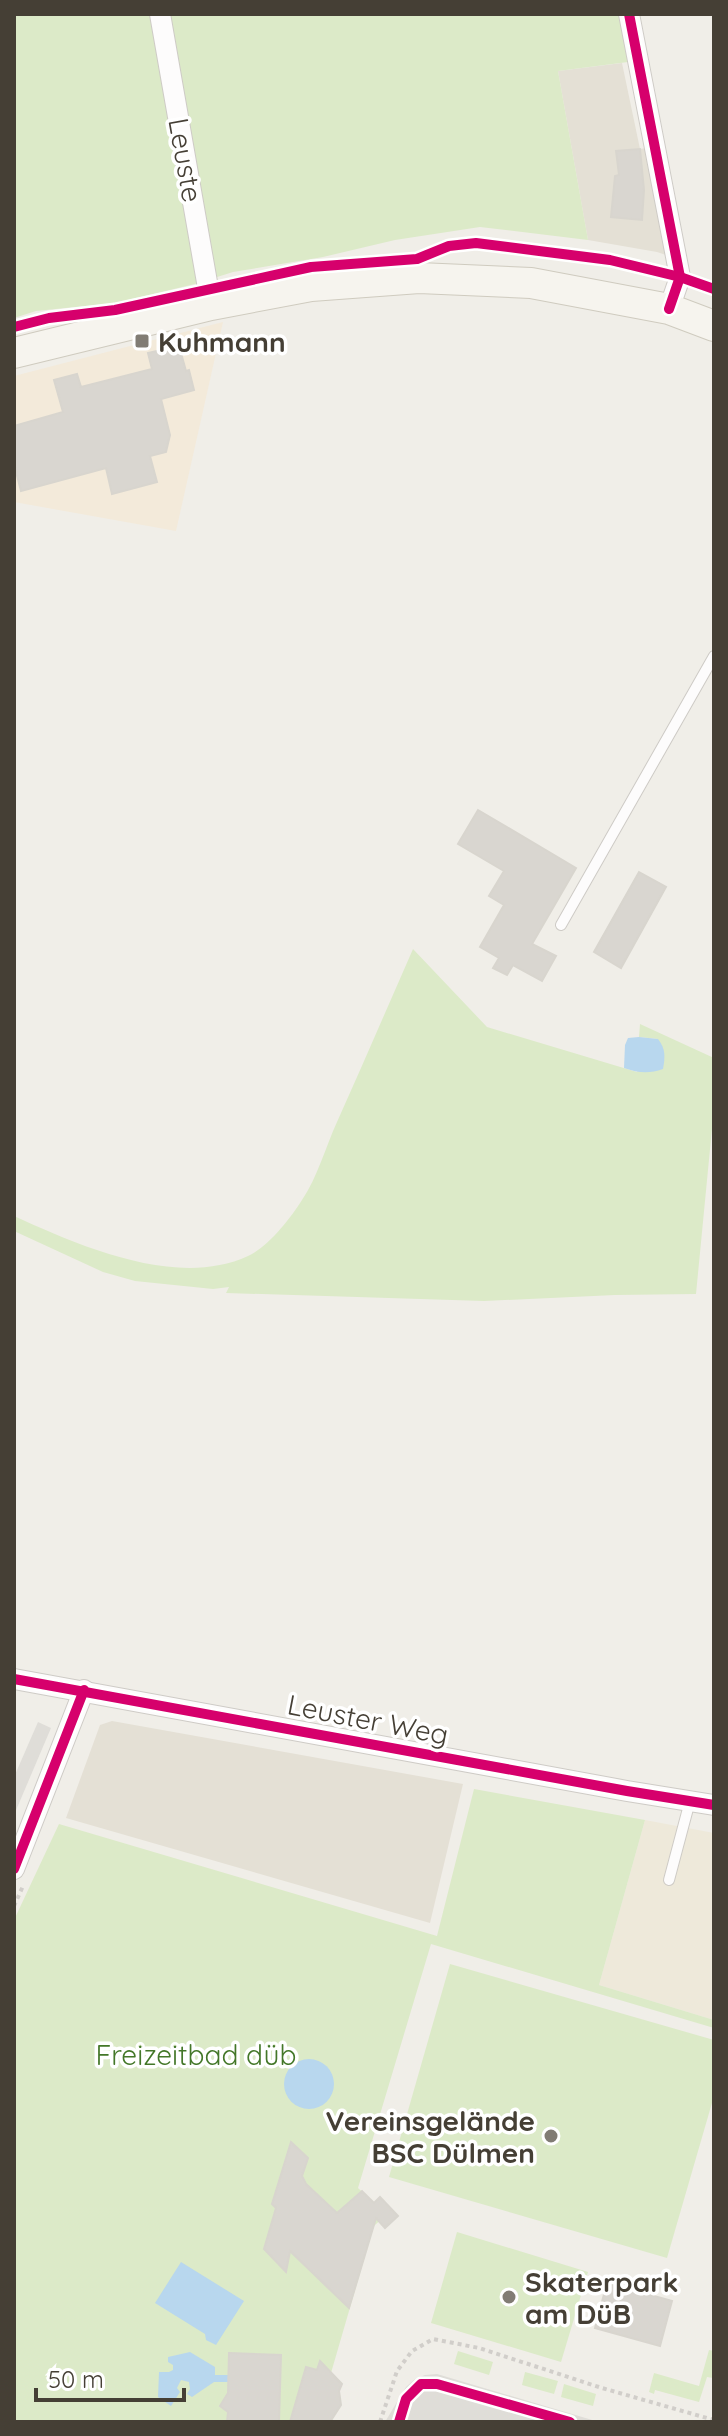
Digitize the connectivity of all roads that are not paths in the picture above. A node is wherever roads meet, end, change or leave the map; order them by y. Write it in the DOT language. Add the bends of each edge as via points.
graph roads {
  1 [pos="160,14"];
  2 [pos="629,14"];
  3 [pos="211,305"];
  4 [pos="669,309"];
  5 [pos="714,326"];
  6 [pos="14,353"];
  7 [pos="714,656"];
  8 [pos="561,925"];
  9 [pos="14,1679"];
  10 [pos="84,1690"];
  11 [pos="690,1801"];
  12 [pos="714,1805"];
  13 [pos="21,1873"];
  14 [pos="669,1880"];
  15 [pos="399,2422"];
  16 [pos="570,2422"];
  1 -- 3 [label="street, Leuste"];
  2 -- 4 [label="street" via="680,277"];
  3 -- 4 [label="main road" via="311,286 419,278 531,283"];
  3 -- 6 [label="main road"];
  4 -- 5 [label="main road"];
  7 -- 8 [label="lane"];
  9 -- 10 [label="street, Leuster Weg"];
  10 -- 11 [label="street, Leuster Weg"];
  10 -- 13 [label="street"];
  11 -- 12 [label="street, Leuster Weg"];
  11 -- 14 [label="lane"];
  15 -- 16 [label="lane" via="406,2399 421,2384 437,2384"];
}
